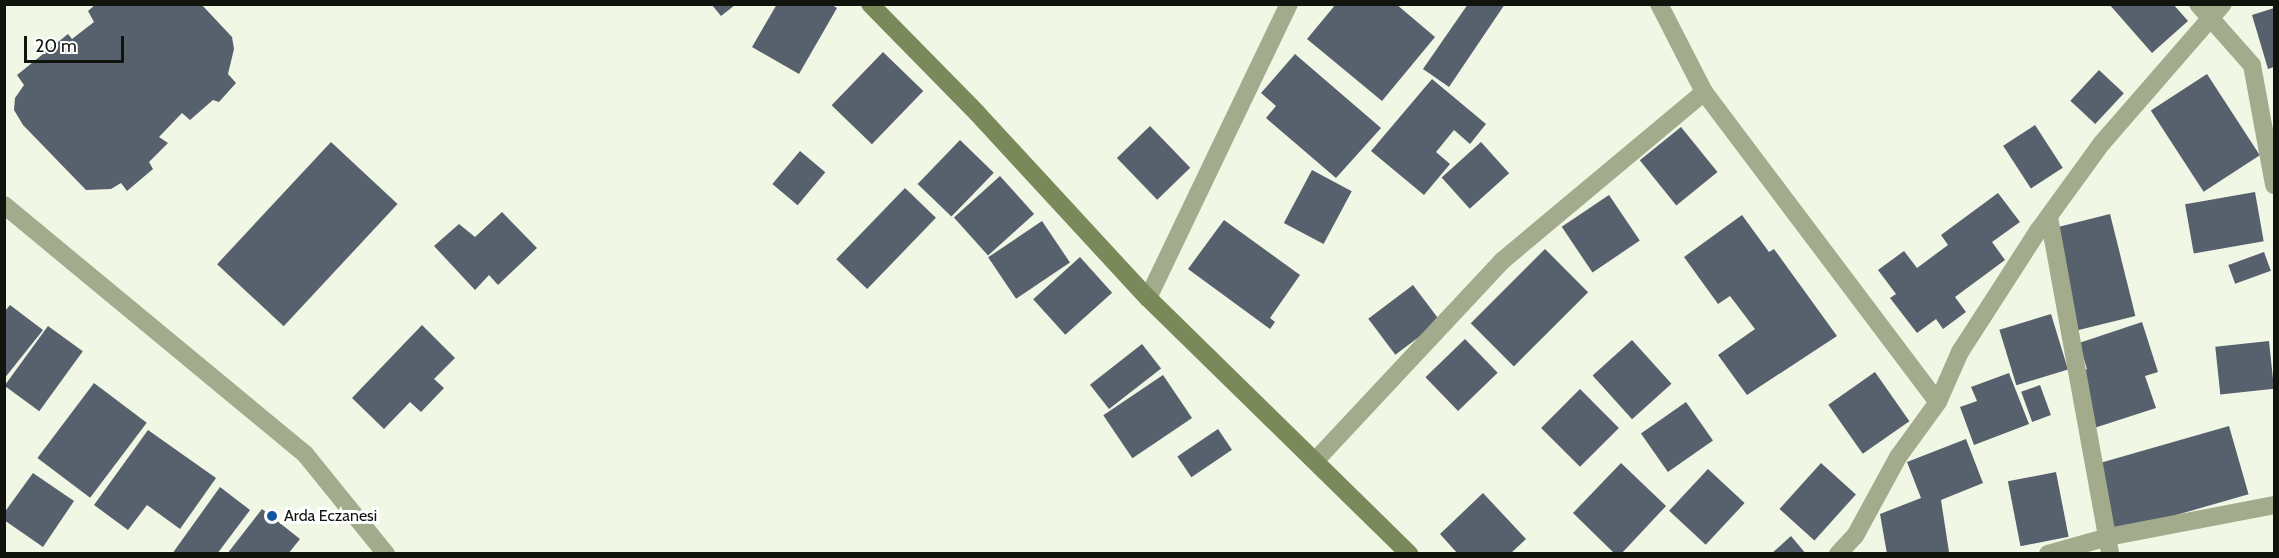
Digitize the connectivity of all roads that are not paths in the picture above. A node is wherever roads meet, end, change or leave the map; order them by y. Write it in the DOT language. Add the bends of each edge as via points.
graph roads {
  1 [pos="870,4"];
  2 [pos="1289,4"];
  3 [pos="1659,4"];
  4 [pos="2211,9"];
  5 [pos="1704,92"];
  6 [pos="2274,185"];
  7 [pos="4,205"];
  8 [pos="2049,217"];
  9 [pos="1148,298"];
  10 [pos="1938,402"];
  11 [pos="1315,460"];
  12 [pos="2274,505"];
  13 [pos="2109,545"];
  14 [pos="386,554"];
  15 [pos="1409,554"];
  16 [pos="1838,554"];
  17 [pos="2048,554"];
  1 -- 9 [label="main road" via="977,112"];
  2 -- 9 [label="street"];
  3 -- 5 [label="street"];
  4 -- 6 [label="street" via="2252,65"];
  4 -- 8 [label="street" via="2102,143"];
  5 -- 10 [label="street"];
  5 -- 11 [label="street" via="1502,261"];
  7 -- 14 [label="street" via="305,454"];
  8 -- 10 [label="street" via="1960,352"];
  8 -- 13 [label="street"];
  9 -- 11 [label="main road"];
  10 -- 16 [label="street" via="1898,457 1855,536"];
  11 -- 15 [label="main road"];
  12 -- 13 [label="street"];
  13 -- 17 [label="street"];
}
